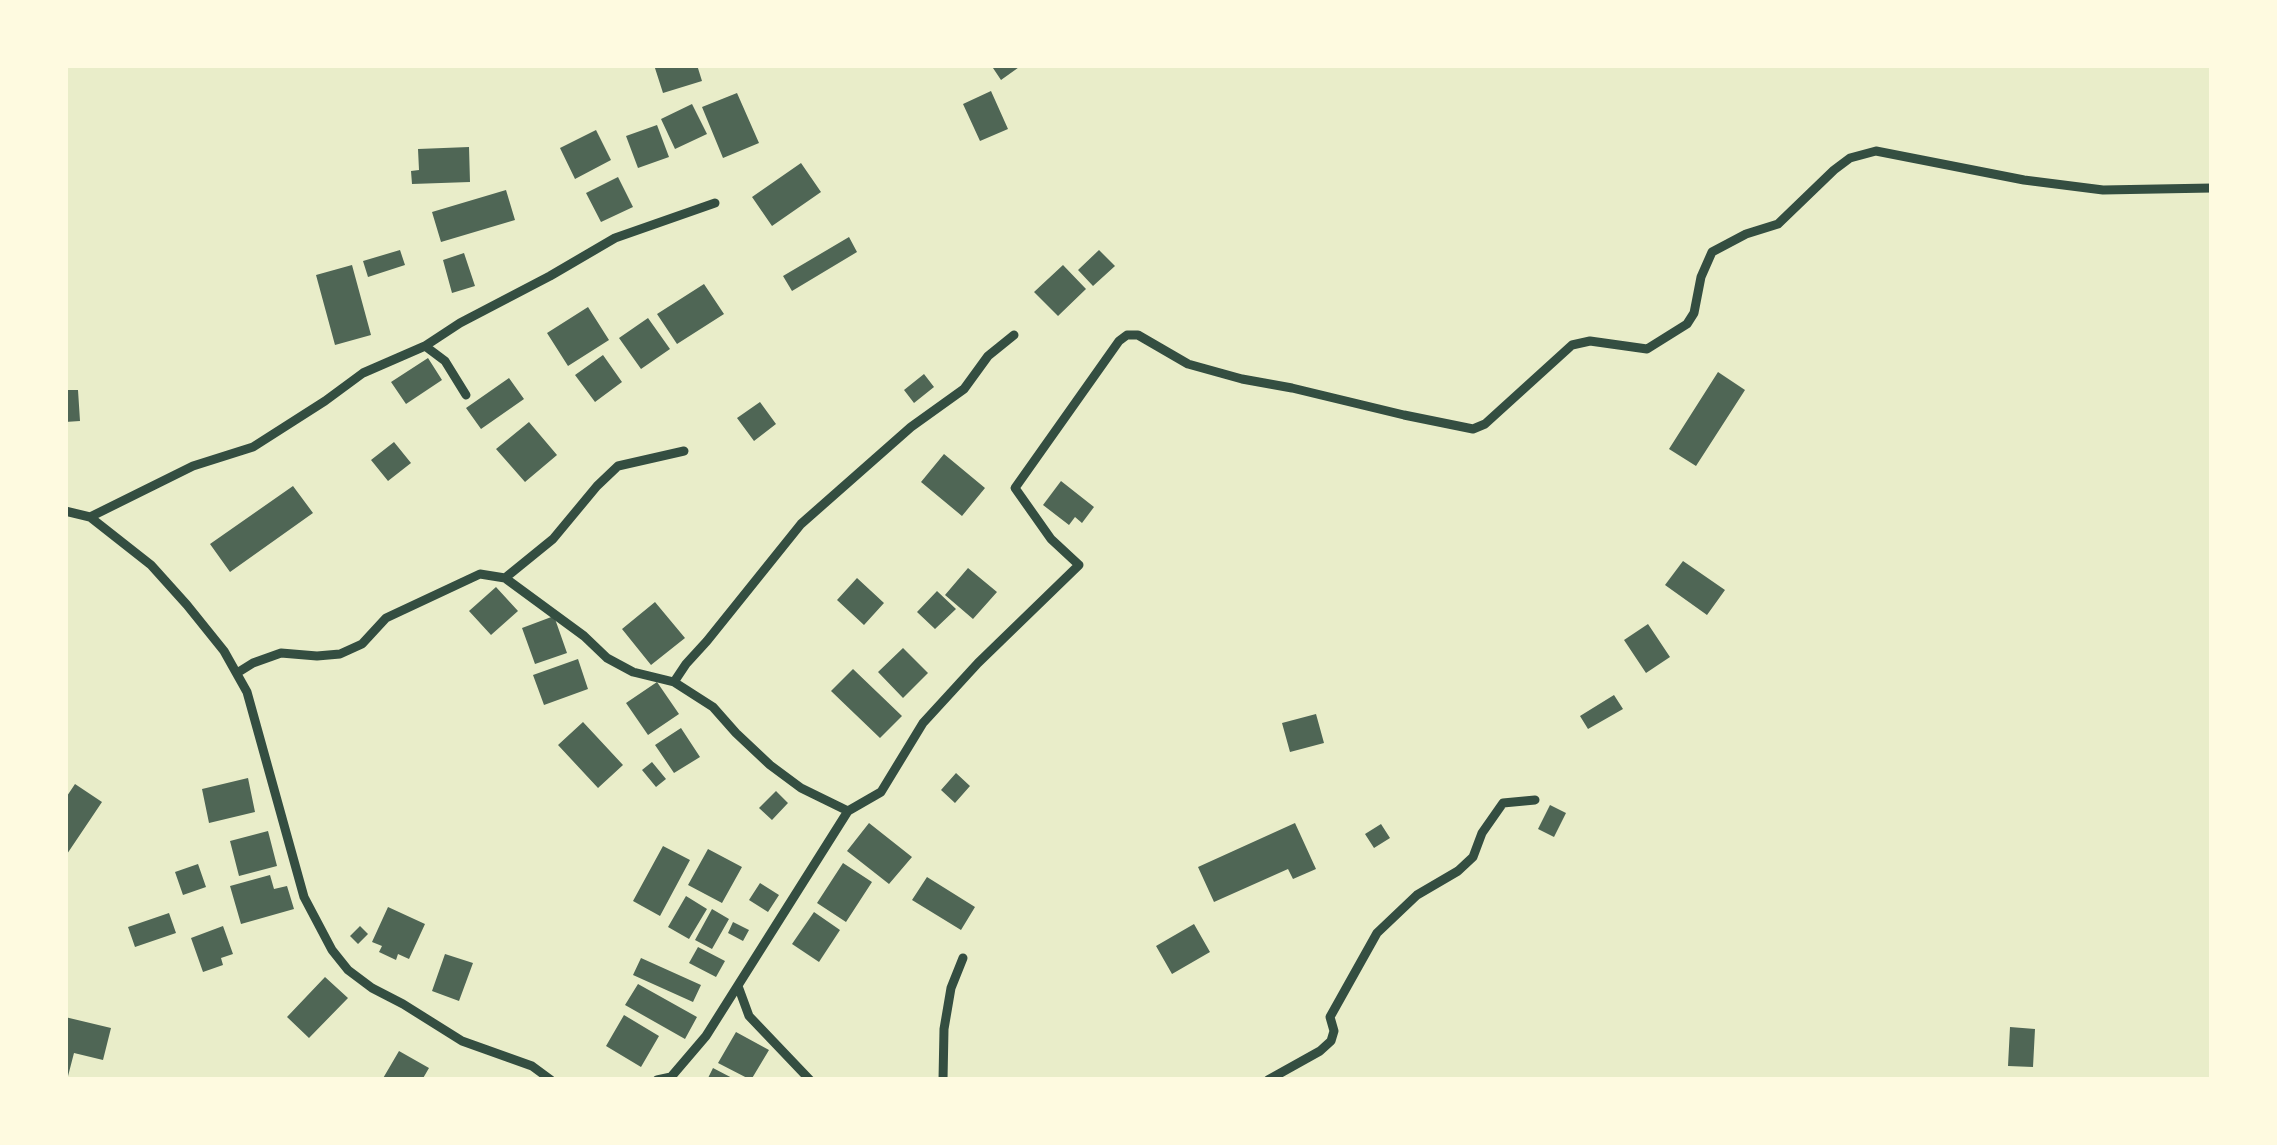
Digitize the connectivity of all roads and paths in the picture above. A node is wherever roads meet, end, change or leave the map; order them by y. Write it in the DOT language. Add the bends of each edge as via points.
graph roads {
  1 [pos="2212,188"];
  2 [pos="715,203"];
  3 [pos="1014,334"];
  4 [pos="425,346"];
  5 [pos="466,394"];
  6 [pos="684,450"];
  7 [pos="65,511"];
  8 [pos="90,518"];
  9 [pos="506,578"];
  10 [pos="237,674"];
  11 [pos="674,682"];
  12 [pos="1535,800"];
  13 [pos="848,810"];
  14 [pos="963,958"];
  15 [pos="738,986"];
  16 [pos="552,1080"];
  17 [pos="657,1080"];
  18 [pos="810,1080"];
  19 [pos="944,1080"];
  20 [pos="1268,1080"];
  1 -- 13 [label="street" via="2103,190 1876,151 1850,158 1778,224 1712,252 1687,324 1647,350 1572,344 1473,429 1242,379 1188,364 1138,334 1126,335 1015,488 1078,565 922,724 881,792"];
  2 -- 4 [label="street" via="615,238"];
  3 -- 11 [label="street" via="964,389 800,524"];
  4 -- 5 [label="street"];
  4 -- 8 [label="street" via="363,373 252,446 193,466"];
  6 -- 9 [label="street" via="618,466 553,539"];
  7 -- 8 [label="street"];
  8 -- 10 [label="street" via="188,604"];
  9 -- 10 [label="street" via="480,574 386,618 362,644 340,654 281,653"];
  9 -- 11 [label="street" via="607,658"];
  10 -- 16 [label="street" via="304,897 332,950 372,988 462,1041"];
  11 -- 13 [label="street" via="713,707 800,788"];
  12 -- 20 [label="street" via="1503,803 1473,857 1417,895 1377,934 1330,1017 1331,1041"];
  13 -- 15 [label="street"];
  14 -- 19 [label="street" via="944,1028"];
  15 -- 17 [label="street" via="671,1077"];
  15 -- 18 [label="street" via="749,1016"];
}
